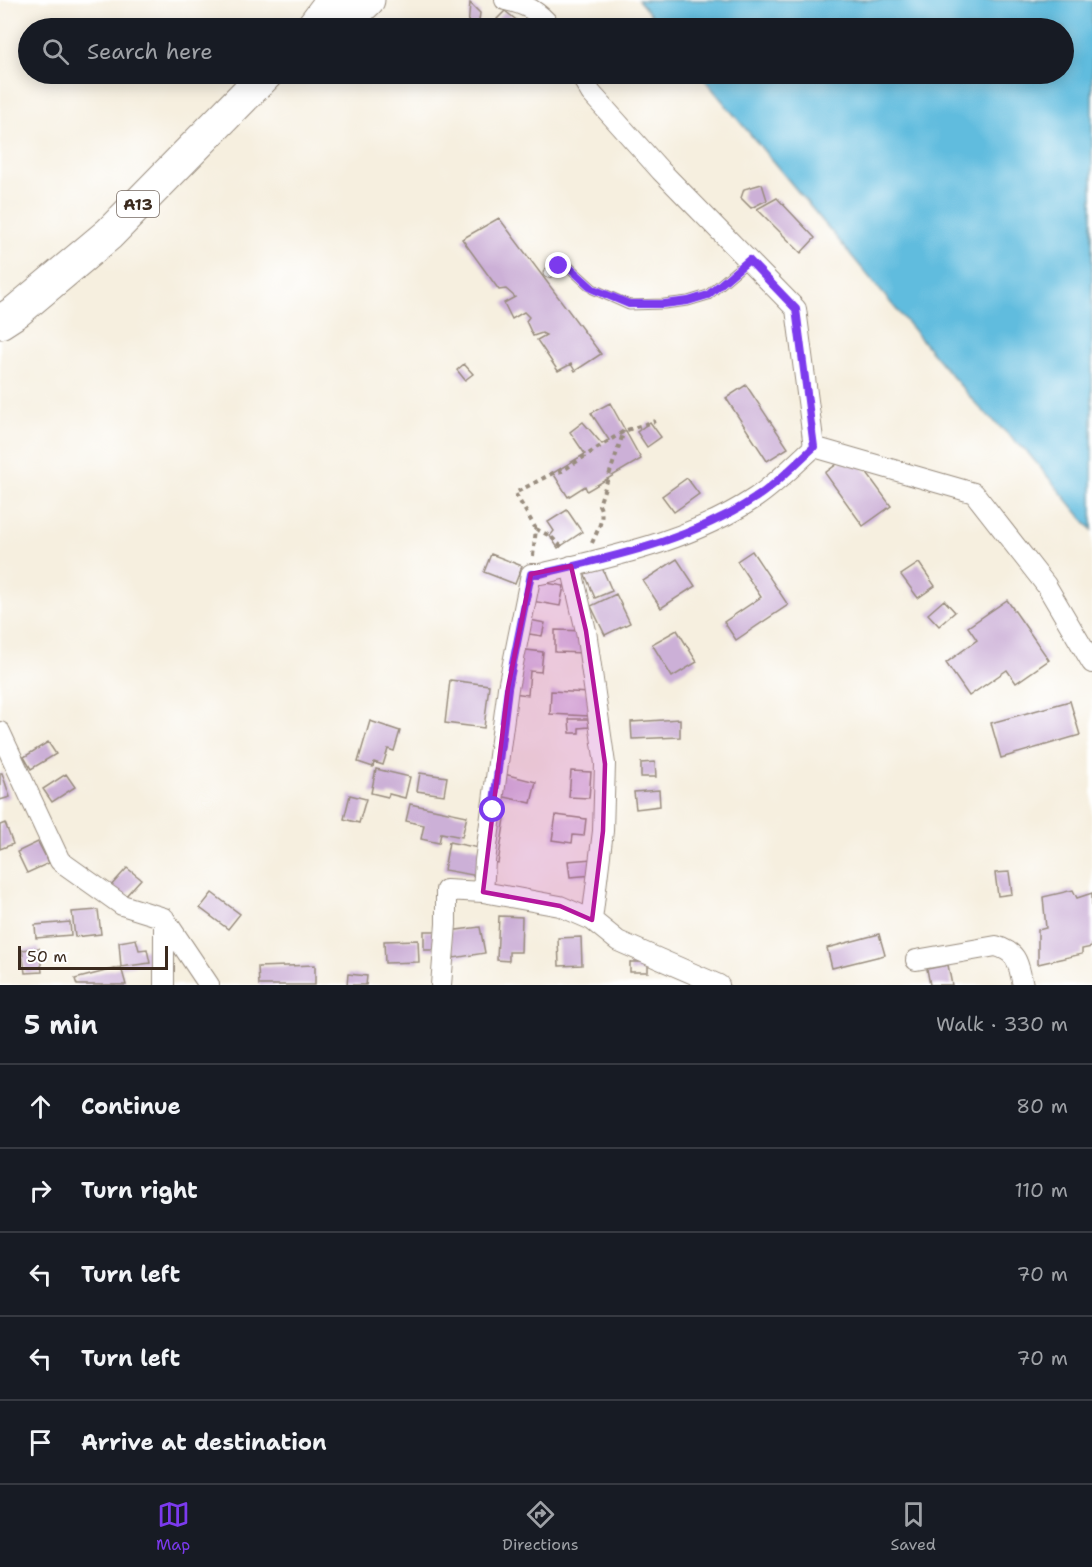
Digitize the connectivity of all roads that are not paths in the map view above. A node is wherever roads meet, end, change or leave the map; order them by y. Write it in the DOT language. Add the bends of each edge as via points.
graph roads {
  1 [pos="505,0"];
  2 [pos="350,9"];
  3 [pos="332,18"];
  4 [pos="544,18"];
  5 [pos="256,84"];
  6 [pos="586,84"];
  7 [pos="749,260"];
  8 [pos="548,273"];
  9 [pos="0,322"];
  10 [pos="814,447"];
  11 [pos="569,560"];
  12 [pos="1092,663"];
  13 [pos="0,732"];
  14 [pos="483,892"];
  15 [pos="164,918"];
  16 [pos="592,920"];
  17 [pos="916,960"];
  18 [pos="164,985"];
  19 [pos="209,985"];
  20 [pos="441,985"];
  21 [pos="719,985"];
  22 [pos="1023,985"];
  1 -- 4 [label="street" via="522,3"];
  2 -- 3 [label="highway"];
  5 -- 9 [label="highway, A13" via="109,234"];
  6 -- 7 [label="street" via="661,171"];
  7 -- 8 [label="lane" via="708,295 664,304 629,304 593,289 570,268 559,266"];
  7 -- 10 [label="street" via="796,309"];
  10 -- 11 [label="street" via="756,497 697,530 637,550"];
  10 -- 12 [label="street" via="974,493 1046,585"];
  11 -- 14 [label="street" via="540,574 531,574 508,688"];
  11 -- 16 [label="street" via="586,631 605,764 603,831"];
  13 -- 15 [label="street" via="60,861 122,905"];
  14 -- 16 [label="street" via="560,906"];
  14 -- 20 [label="street" via="446,890"];
  15 -- 18 [label="street"];
  15 -- 19 [label="street"];
  16 -- 21 [label="street" via="618,941"];
  17 -- 22 [label="street" via="996,946 1017,957"];
}
